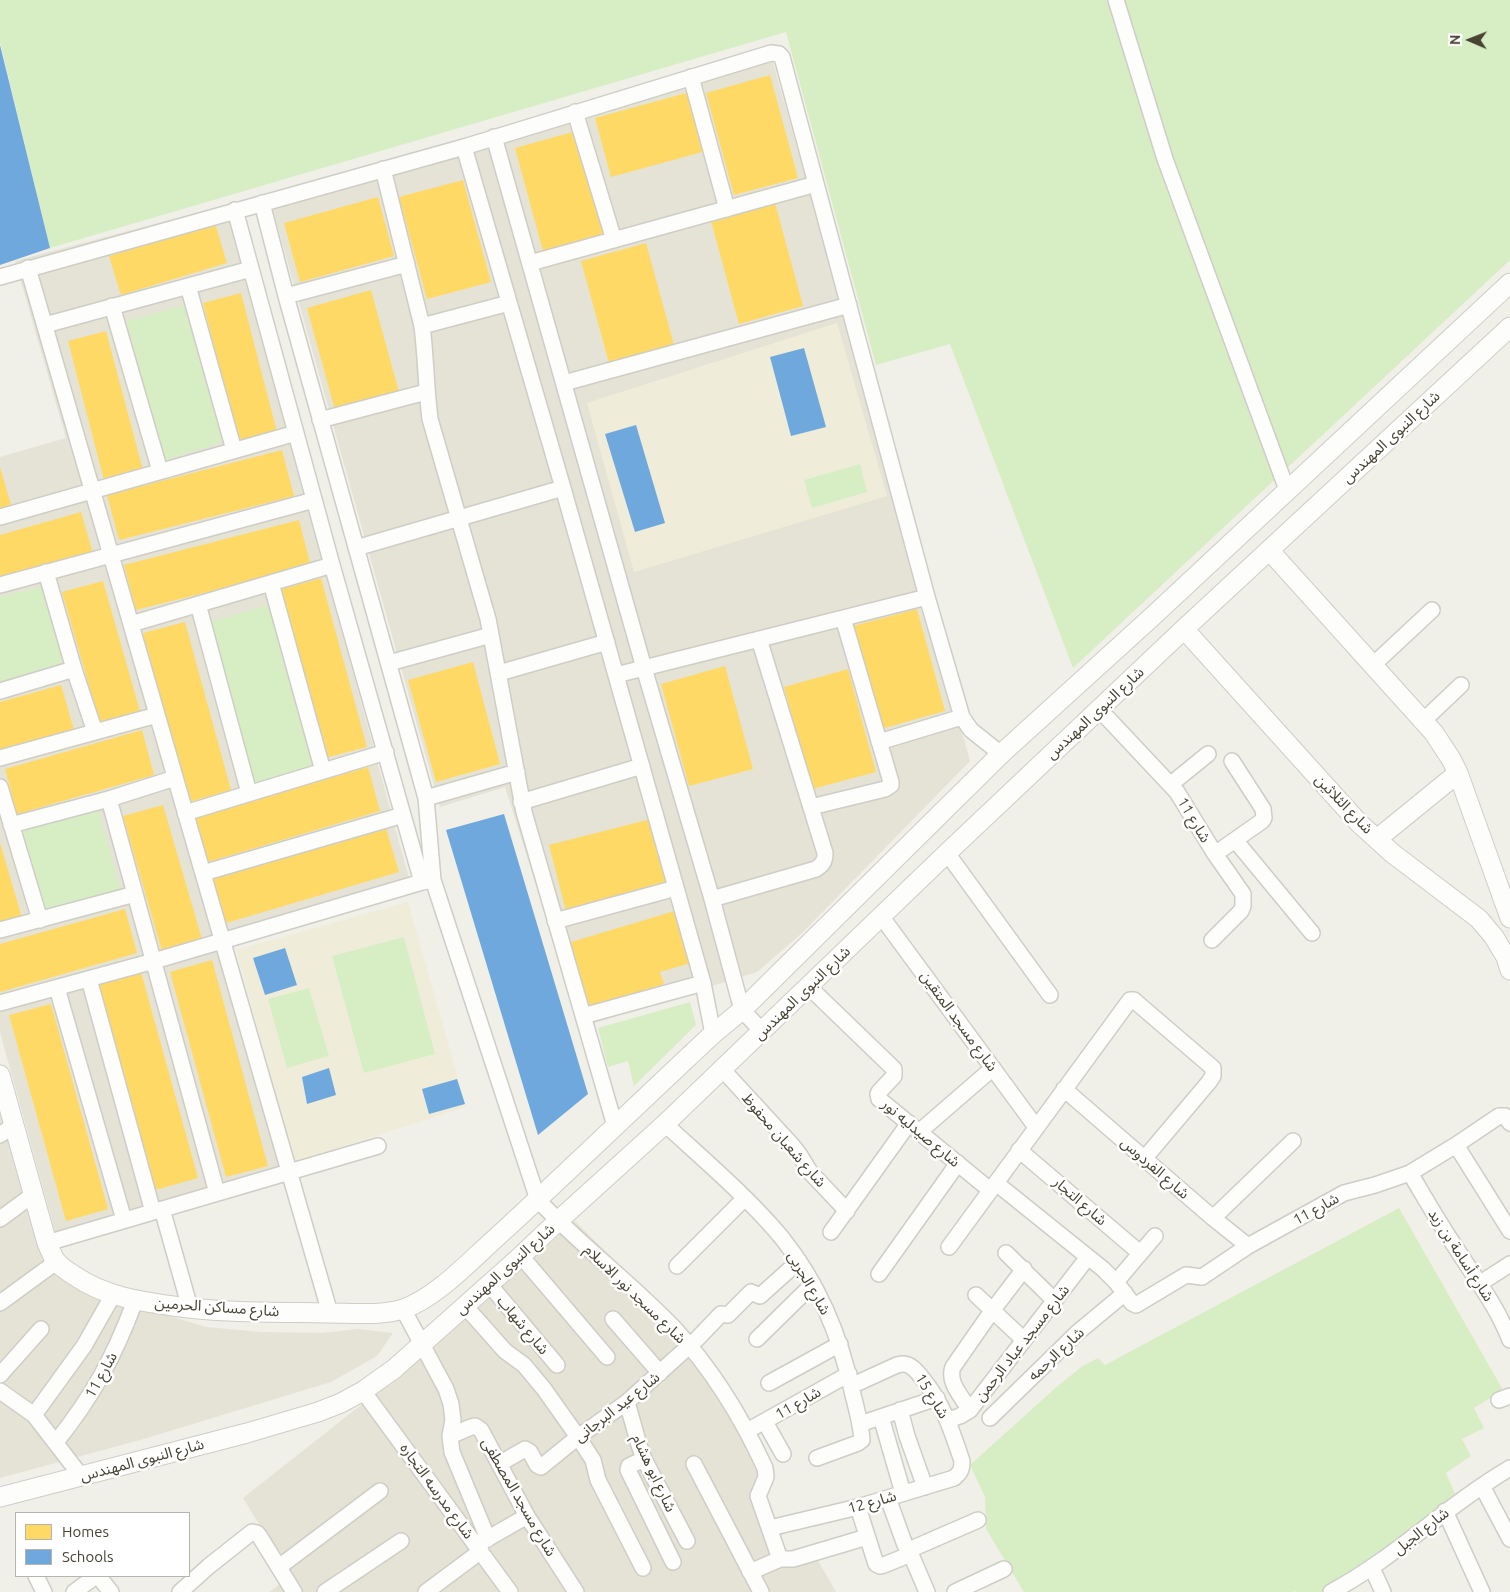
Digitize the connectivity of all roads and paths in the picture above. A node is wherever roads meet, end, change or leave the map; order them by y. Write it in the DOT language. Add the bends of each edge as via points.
graph roads {
  1 [pos="1116,0"];
  2 [pos="691,77"];
  3 [pos="575,112"];
  4 [pos="494,137"];
  5 [pos="464,146"];
  6 [pos="383,168"];
  7 [pos="816,184"];
  8 [pos="262,203"];
  9 [pos="727,209"];
  10 [pos="235,210"];
  11 [pos="614,240"];
  12 [pos="530,263"];
  13 [pos="407,264"];
  14 [pos="28,268"];
  15 [pos="250,269"];
  16 [pos="0,276"];
  17 [pos="1510,282"];
  18 [pos="188,286"];
  19 [pos="286,296"];
  20 [pos="509,302"];
  21 [pos="849,305"];
  22 [pos="112,306"];
  23 [pos="44,325"];
  24 [pos="422,326"];
  25 [pos="1510,327"];
  26 [pos="564,383"];
  27 [pos="426,392"];
  28 [pos="320,420"];
  29 [pos="296,433"];
  30 [pos="234,450"];
  31 [pos="160,471"];
  32 [pos="563,488"];
  33 [pos="1287,490"];
  34 [pos="92,491"];
  35 [pos="314,500"];
  36 [pos="0,517"];
  37 [pos="459,518"];
  38 [pos="356,548"];
  39 [pos="1270,550"];
  40 [pos="111,555"];
  41 [pos="332,565"];
  42 [pos="46,572"];
  43 [pos="271,583"];
  44 [pos="0,585"];
  45 [pos="927,597"];
  46 [pos="198,604"];
  47 [pos="1432,610"];
  48 [pos="1153,616"];
  49 [pos="843,618"];
  50 [pos="131,624"];
  51 [pos="1179,633"];
  52 [pos="491,635"];
  53 [pos="760,639"];
  54 [pos="606,642"];
  55 [pos="389,663"];
  56 [pos="1373,665"];
  57 [pos="644,668"];
  58 [pos="74,669"];
  59 [pos="499,673"];
  60 [pos="616,675"];
  61 [pos="1461,685"];
  62 [pos="0,691"];
  63 [pos="1099,709"];
  64 [pos="157,715"];
  65 [pos="962,718"];
  66 [pos="1423,721"];
  67 [pos="95,732"];
  68 [pos="879,742"];
  69 [pos="386,752"];
  70 [pos="1001,754"];
  71 [pos="1208,754"];
  72 [pos="0,758"];
  73 [pos="1232,761"];
  74 [pos="642,766"];
  75 [pos="323,771"];
  76 [pos="517,772"];
  77 [pos="1458,772"];
  78 [pos="175,778"];
  79 [pos="1171,784"];
  80 [pos="0,787"];
  81 [pos="249,794"];
  82 [pos="426,798"];
  83 [pos="109,799"];
  84 [pos="521,802"];
  85 [pos="811,807"];
  86 [pos="185,812"];
  87 [pos="403,815"];
  88 [pos="11,825"];
  89 [pos="1377,839"];
  90 [pos="1235,840"];
  91 [pos="947,853"];
  92 [pos="1215,854"];
  93 [pos="203,873"];
  94 [pos="427,881"];
  95 [pos="676,888"];
  96 [pos="135,894"];
  97 [pos="712,899"];
  98 [pos="881,916"];
  99 [pos="1510,918"];
  100 [pos="40,920"];
  101 [pos="555,921"];
  102 [pos="0,930"];
  103 [pos="1312,933"];
  104 [pos="222,940"];
  105 [pos="1212,940"];
  106 [pos="154,960"];
  107 [pos="1509,960"];
  108 [pos="89,979"];
  109 [pos="703,983"];
  110 [pos="808,986"];
  111 [pos="56,988"];
  112 [pos="1050,995"];
  113 [pos="0,1004"];
  114 [pos="742,1010"];
  115 [pos="583,1016"];
  116 [pos="762,1031"];
  117 [pos="713,1034"];
  118 [pos="993,1068"];
  119 [pos="722,1069"];
  120 [pos="0,1076"];
  121 [pos="1064,1089"];
  122 [pos="1505,1120"];
  123 [pos="666,1124"];
  124 [pos="615,1126"];
  125 [pos="1036,1127"];
  126 [pos="914,1128"];
  127 [pos="7,1130"];
  128 [pos="1293,1141"];
  129 [pos="1456,1145"];
  130 [pos="378,1146"];
  131 [pos="1020,1150"];
  132 [pos="1144,1158"];
  133 [pos="958,1163"];
  134 [pos="289,1172"];
  135 [pos="1410,1172"];
  136 [pos="993,1186"];
  137 [pos="217,1193"];
  138 [pos="34,1194"];
  139 [pos="744,1199"];
  140 [pos="538,1200"];
  141 [pos="158,1211"];
  142 [pos="847,1211"];
  143 [pos="1213,1218"];
  144 [pos="0,1219"];
  145 [pos="124,1220"];
  146 [pos="558,1221"];
  147 [pos="831,1232"];
  148 [pos="1510,1232"];
  149 [pos="1155,1236"];
  150 [pos="47,1243"];
  151 [pos="1248,1246"];
  152 [pos="948,1247"];
  153 [pos="1006,1252"];
  154 [pos="1140,1253"];
  155 [pos="522,1256"];
  156 [pos="1088,1257"];
  157 [pos="799,1261"];
  158 [pos="56,1262"];
  159 [pos="1510,1264"];
  160 [pos="677,1266"];
  161 [pos="1024,1269"];
  162 [pos="879,1274"];
  163 [pos="490,1284"];
  164 [pos="813,1284"];
  165 [pos="1479,1284"];
  166 [pos="113,1295"];
  167 [pos="976,1295"];
  168 [pos="1128,1295"];
  169 [pos="135,1301"];
  170 [pos="1055,1301"];
  171 [pos="0,1302"];
  172 [pos="465,1306"];
  173 [pos="190,1308"];
  174 [pos="403,1309"];
  175 [pos="992,1311"];
  176 [pos="330,1313"];
  177 [pos="613,1319"];
  178 [pos="42,1329"];
  179 [pos="1509,1332"];
  180 [pos="757,1339"];
  181 [pos="1024,1340"];
  182 [pos="422,1343"];
  183 [pos="840,1344"];
  184 [pos="689,1346"];
  185 [pos="607,1357"];
  186 [pos="557,1365"];
  187 [pos="660,1372"];
  188 [pos="0,1375"];
  189 [pos="850,1380"];
  190 [pos="770,1383"];
  191 [pos="0,1391"];
  192 [pos="363,1391"];
  193 [pos="936,1398"];
  194 [pos="14,1400"];
  195 [pos="628,1402"];
  196 [pos="0,1409"];
  197 [pos="900,1410"];
  198 [pos="970,1410"];
  199 [pos="34,1415"];
  200 [pos="882,1417"];
  201 [pos="990,1418"];
  202 [pos="948,1420"];
  203 [pos="764,1422"];
  204 [pos="860,1424"];
  205 [pos="747,1432"];
  206 [pos="450,1436"];
  207 [pos="578,1437"];
  208 [pos="56,1442"];
  209 [pos="783,1454"];
  210 [pos="817,1458"];
  211 [pos="644,1459"];
  212 [pos="962,1461"];
  213 [pos="499,1464"];
  214 [pos="694,1464"];
  215 [pos="1510,1468"];
  216 [pos="81,1476"];
  217 [pos="1482,1486"];
  218 [pos="925,1487"];
  219 [pos="380,1491"];
  220 [pos="903,1493"];
  221 [pos="0,1497"];
  222 [pos="888,1498"];
  223 [pos="858,1507"];
  224 [pos="1446,1511"];
  225 [pos="527,1516"];
  226 [pos="978,1520"];
  227 [pos="770,1528"];
  228 [pos="867,1537"];
  229 [pos="1510,1539"];
  230 [pos="400,1541"];
  231 [pos="687,1541"];
  232 [pos="482,1545"];
  233 [pos="910,1552"];
  234 [pos="780,1558"];
  235 [pos="673,1562"];
  236 [pos="279,1567"];
  237 [pos="643,1568"];
  238 [pos="1372,1568"];
  239 [pos="1004,1569"];
  240 [pos="750,1572"];
  241 [pos="36,1577"];
  242 [pos="95,1577"];
  243 [pos="98,1577"];
  244 [pos="78,1584"];
  245 [pos="1340,1590"];
  246 [pos="44,1592"];
  247 [pos="111,1592"];
  248 [pos="180,1592"];
  249 [pos="294,1592"];
  250 [pos="325,1592"];
  251 [pos="426,1592"];
  252 [pos="510,1592"];
  253 [pos="576,1592"];
  254 [pos="760,1592"];
  255 [pos="927,1592"];
  256 [pos="955,1592"];
  257 [pos="1383,1592"];
  258 [pos="1482,1592"];
  1 -- 33 [label="street" via="1165,159"];
  2 -- 3 [label="street"];
  2 -- 7 [label="street" via="771,53 782,56"];
  2 -- 9 [label="street"];
  3 -- 4 [label="street"];
  3 -- 11 [label="street"];
  4 -- 5 [label="street"];
  4 -- 12 [label="street"];
  5 -- 6 [label="street"];
  5 -- 20 [label="street"];
  6 -- 8 [label="street"];
  6 -- 13 [label="street"];
  7 -- 9 [label="street"];
  7 -- 21 [label="street"];
  8 -- 10 [label="street"];
  8 -- 19 [label="street"];
  9 -- 11 [label="street"];
  10 -- 14 [label="street"];
  10 -- 15 [label="street"];
  11 -- 12 [label="street"];
  12 -- 26 [label="street"];
  13 -- 19 [label="street"];
  13 -- 24 [label="street"];
  14 -- 16 [label="street"];
  14 -- 23 [label="street"];
  15 -- 18 [label="street"];
  15 -- 29 [label="street"];
  17 -- 33 [label="street, شارع النبوى المهندس"];
  18 -- 22 [label="street"];
  18 -- 30 [label="street"];
  19 -- 28 [label="street"];
  20 -- 24 [label="street"];
  20 -- 32 [label="street"];
  21 -- 26 [label="street"];
  21 -- 45 [label="street"];
  22 -- 23 [label="street"];
  22 -- 31 [label="street"];
  23 -- 34 [label="street"];
  24 -- 27 [label="street"];
  25 -- 39 [label="street, شارع النبوى المهندس"];
  26 -- 57 [label="street"];
  27 -- 28 [label="street"];
  27 -- 37 [label="street" via="430,419"];
  28 -- 38 [label="street"];
  29 -- 30 [label="street"];
  29 -- 35 [label="street"];
  30 -- 31 [label="street"];
  31 -- 34 [label="street"];
  32 -- 37 [label="street"];
  32 -- 54 [label="street"];
  33 -- 48 [label="street, شارع النبوى المهندس"];
  34 -- 36 [label="street"];
  34 -- 40 [label="street"];
  35 -- 40 [label="street"];
  35 -- 41 [label="street"];
  37 -- 38 [label="street"];
  37 -- 52 [label="street"];
  38 -- 55 [label="street"];
  39 -- 51 [label="street, شارع النبوى المهندس"];
  39 -- 56 [label="street"];
  40 -- 42 [label="street"];
  40 -- 50 [label="street"];
  41 -- 43 [label="street"];
  41 -- 69 [label="street"];
  42 -- 44 [label="street"];
  42 -- 58 [label="street"];
  43 -- 46 [label="street"];
  43 -- 75 [label="street"];
  45 -- 49 [label="street"];
  45 -- 65 [label="street"];
  46 -- 50 [label="street"];
  46 -- 81 [label="street"];
  47 -- 56 [label="street"];
  48 -- 51 [label="street, شارع الثلاثين"];
  48 -- 70 [label="street, شارع النبوى المهندس"];
  49 -- 53 [label="street"];
  49 -- 68 [label="street"];
  50 -- 64 [label="street"];
  51 -- 63 [label="street, شارع النبوى المهندس"];
  51 -- 89 [label="street, شارع الثلاثين"];
  52 -- 55 [label="street"];
  52 -- 59 [label="street"];
  53 -- 57 [label="street"];
  53 -- 85 [label="street"];
  54 -- 59 [label="street"];
  54 -- 60 [label="street"];
  55 -- 82 [label="street"];
  56 -- 66 [label="street"];
  57 -- 60 [label="street"];
  57 -- 97 [label="street"];
  58 -- 62 [label="street"];
  58 -- 67 [label="street"];
  59 -- 76 [label="street"];
  60 -- 74 [label="street"];
  61 -- 66 [label="street"];
  63 -- 79 [label="street, شارع 11"];
  63 -- 91 [label="street, شارع النبوى المهندس"];
  64 -- 67 [label="street"];
  64 -- 78 [label="street"];
  65 -- 68 [label="street"];
  65 -- 70 [label="street" via="971,730"];
  66 -- 77 [label="street" via="1443,745"];
  67 -- 72 [label="street"];
  68 -- 85 [label="street" via="891,782 889,787"];
  69 -- 75 [label="street"];
  69 -- 87 [label="street"];
  70 -- 114 [label="street, شارع النبوى المهندس"];
  71 -- 79 [label="street"];
  73 -- 90 [label="street" via="1265,814 1262,822"];
  74 -- 84 [label="street"];
  74 -- 95 [label="street"];
  75 -- 81 [label="street"];
  76 -- 82 [label="street"];
  76 -- 84 [label="street"];
  77 -- 89 [label="street"];
  77 -- 99 [label="street"];
  78 -- 83 [label="street"];
  78 -- 86 [label="street"];
  79 -- 92 [label="street, شارع 11"];
  80 -- 88 [label="street"];
  81 -- 86 [label="street"];
  82 -- 94 [label="street"];
  83 -- 88 [label="street"];
  83 -- 96 [label="street"];
  84 -- 101 [label="street"];
  85 -- 97 [label="street" via="825,853 822,865"];
  86 -- 93 [label="street"];
  87 -- 93 [label="street"];
  87 -- 94 [label="street"];
  88 -- 100 [label="street"];
  89 -- 107 [label="street, شارع الثلاثين" via="1479,919"];
  90 -- 92 [label="street"];
  90 -- 103 [label="street"];
  91 -- 98 [label="street, شارع النبوى المهندس"];
  91 -- 112 [label="street"];
  92 -- 105 [label="street, شارع 11" via="1244,899 1241,911"];
  93 -- 104 [label="street"];
  94 -- 104 [label="street"];
  94 -- 140 [label="street"];
  95 -- 101 [label="street"];
  95 -- 109 [label="street"];
  96 -- 100 [label="street"];
  96 -- 106 [label="street"];
  97 -- 114 [label="street"];
  98 -- 110 [label="street, شارع النبوى المهندس"];
  98 -- 118 [label="street, شارع مسجد المتقين"];
  100 -- 102 [label="street"];
  101 -- 115 [label="street"];
  104 -- 106 [label="street"];
  104 -- 134 [label="street"];
  106 -- 108 [label="street"];
  106 -- 137 [label="street"];
  108 -- 111 [label="street"];
  108 -- 141 [label="street"];
  109 -- 115 [label="street"];
  109 -- 117 [label="street"];
  110 -- 116 [label="street, شارع النبوى المهندس"];
  110 -- 126 [label="street, شارع صيدليه نور" via="894,1069 894,1076 878,1097"];
  111 -- 113 [label="street"];
  111 -- 145 [label="street"];
  114 -- 116 [label="street"];
  114 -- 117 [label="street, شارع النبوى المهندس"];
  115 -- 124 [label="street"];
  116 -- 119 [label="street, شارع النبوى المهندس"];
  117 -- 124 [label="street, شارع النبوى المهندس"];
  118 -- 125 [label="street, شارع مسجد المتقين"];
  118 -- 126 [label="street"];
  119 -- 123 [label="street, شارع النبوى المهندس"];
  119 -- 142 [label="street, شارع شعبان محفوظ"];
  120 -- 127 [label="street, شارع مساكن الحرمين"];
  121 -- 125 [label="street"];
  121 -- 132 [label="street, شارع الفردوس"];
  121 -- 132 [label="street" via="1130,1000 1134,1000 1207,1062 1213,1068 1213,1076"];
  122 -- 129 [label="street, شارع 11"];
  123 -- 139 [label="street, شارع الجربى"];
  123 -- 146 [label="street, شارع النبوى المهندس"];
  124 -- 140 [label="street, شارع النبوى المهندس"];
  125 -- 131 [label="street"];
  126 -- 133 [label="street, شارع صيدليه نور"];
  126 -- 142 [label="street"];
  127 -- 138 [label="street, شارع مساكن الحرمين"];
  128 -- 143 [label="street"];
  129 -- 135 [label="street, شارع 11"];
  129 -- 148 [label="street"];
  130 -- 134 [label="street"];
  131 -- 136 [label="street"];
  131 -- 154 [label="street, شارع التجار"];
  132 -- 143 [label="street, شارع الفردوس"];
  133 -- 136 [label="street, شارع صيدليه نور"];
  133 -- 162 [label="street"];
  134 -- 137 [label="street"];
  134 -- 176 [label="street"];
  135 -- 151 [label="street, شارع 11" via="1344,1193"];
  135 -- 165 [label="street, شارع أسامة بن زيد"];
  136 -- 152 [label="street"];
  136 -- 156 [label="street"];
  137 -- 141 [label="street"];
  138 -- 144 [label="street"];
  138 -- 150 [label="street, شارع مساكن الحرمين"];
  139 -- 157 [label="street, شارع الجربى"];
  139 -- 160 [label="street"];
  140 -- 146 [label="street, شارع مسجد نور الاسلام"];
  140 -- 174 [label="street, شارع النبوى المهندس" via="450,1279"];
  141 -- 145 [label="street"];
  141 -- 173 [label="street"];
  142 -- 147 [label="street"];
  143 -- 151 [label="street, شارع الفردوس"];
  145 -- 150 [label="street"];
  146 -- 155 [label="street, شارع النبوى المهندس"];
  146 -- 184 [label="street, شارع مسجد نور الاسلام" via="658,1312"];
  149 -- 154 [label="street"];
  150 -- 158 [label="street, شارع مساكن الحرمين"];
  151 -- 168 [label="street, شارع 11" via="1202,1277 1186,1275"];
  153 -- 161 [label="street"];
  154 -- 168 [label="street"];
  155 -- 163 [label="street, شارع النبوى المهندس"];
  155 -- 185 [label="street"];
  156 -- 168 [label="street"];
  156 -- 170 [label="street, شارع مسجد عباد الرحمن"];
  157 -- 164 [label="street, شارع الجربى"];
  157 -- 184 [label="street, شارع عيد البرجانى" via="760,1296 751,1292 728,1315 721,1314"];
  158 -- 166 [label="street, شارع مساكن الحرمين" via="97,1290"];
  158 -- 171 [label="street"];
  159 -- 165 [label="street"];
  161 -- 170 [label="street"];
  161 -- 175 [label="street"];
  163 -- 172 [label="street, شارع النبوى المهندس"];
  163 -- 186 [label="street, شارع شهاب"];
  164 -- 180 [label="street"];
  164 -- 183 [label="street, شارع الجربى"];
  165 -- 179 [label="street, شارع أسامة بن زيد"];
  166 -- 169 [label="street, شارع مساكن الحرمين"];
  166 -- 199 [label="street" via="84,1346"];
  167 -- 175 [label="street"];
  168 -- 201 [label="street, شارع الرحمه" via="1077,1334"];
  169 -- 173 [label="street, شارع مساكن الحرمين"];
  169 -- 208 [label="street, شارع 11" via="105,1370 76,1418"];
  170 -- 181 [label="street, شارع مسجد عباد الرحمن"];
  172 -- 182 [label="street, شارع النبوى المهندس"];
  172 -- 207 [label="street" via="505,1352 524,1365"];
  173 -- 176 [label="street, شارع مساكن الحرمين"];
  174 -- 176 [label="street, شارع مساكن الحرمين"];
  174 -- 182 [label="street"];
  175 -- 181 [label="street"];
  175 -- 198 [label="street" via="951,1372 953,1382"];
  177 -- 187 [label="street"];
  178 -- 188 [label="street"];
  181 -- 198 [label="street, شارع مسجد عباد الرحمن"];
  182 -- 192 [label="street, شارع النبوى المهندس"];
  182 -- 206 [label="street" via="451,1404"];
  183 -- 189 [label="street, شارع الجربى"];
  183 -- 190 [label="street"];
  184 -- 187 [label="street, شارع عيد البرجانى"];
  184 -- 205 [label="street, شارع مسجد نور الاسلام" via="742,1420"];
  187 -- 195 [label="street, شارع عيد البرجانى"];
  189 -- 193 [label="street, شارع 15" via="909,1365"];
  189 -- 203 [label="street, شارع 11"];
  189 -- 204 [label="street, شارع الجربى"];
  191 -- 194 [label="street"];
  192 -- 216 [label="street, شارع النبوى المهندس" via="302,1417"];
  192 -- 232 [label="street, شارع مدرسه التجاره"];
  193 -- 197 [label="street"];
  193 -- 202 [label="street, شارع 15"];
  194 -- 196 [label="street"];
  194 -- 199 [label="street"];
  195 -- 207 [label="street, شارع عيد البرجانى"];
  195 -- 211 [label="street, شارع ابو هشام"];
  197 -- 200 [label="street"];
  197 -- 218 [label="street"];
  198 -- 202 [label="street, شارع مسجد عباد الرحمن"];
  199 -- 208 [label="street"];
  200 -- 204 [label="street"];
  200 -- 220 [label="street"];
  202 -- 212 [label="street, شارع 15"];
  203 -- 205 [label="street, شارع 11"];
  203 -- 209 [label="street"];
  204 -- 210 [label="street, شارع الجربى" via="860,1442"];
  205 -- 227 [label="street, شارع مسجد نور الاسلام" via="765,1468 766,1477 758,1496"];
  206 -- 213 [label="street, شارع مسجد المصطفى" via="471,1427 478,1428"];
  206 -- 232 [label="street" via="452,1452"];
  207 -- 213 [label="street, شارع عيد البرجانى" via="541,1467 524,1449"];
  207 -- 237 [label="street" via="590,1455 598,1480"];
  208 -- 216 [label="street"];
  211 -- 231 [label="street, شارع ابو هشام"];
  211 -- 235 [label="street" via="629,1466 628,1470"];
  212 -- 218 [label="street, شارع 12" via="962,1468 954,1478"];
  213 -- 225 [label="street, شارع مسجد المصطفى"];
  214 -- 240 [label="street"];
  215 -- 217 [label="street, شارع الجبل"];
  216 -- 221 [label="street, شارع النبوى المهندس"];
  217 -- 224 [label="street, شارع الجبل"];
  217 -- 229 [label="street"];
  218 -- 220 [label="street, شارع 12"];
  219 -- 236 [label="street"];
  220 -- 222 [label="street, شارع 12"];
  222 -- 223 [label="street, شارع 12"];
  222 -- 233 [label="street"];
  223 -- 227 [label="street, شارع 12"];
  223 -- 228 [label="street"];
  224 -- 238 [label="street, شارع الجبل"];
  224 -- 258 [label="street"];
  225 -- 232 [label="street"];
  225 -- 253 [label="street, شارع مسجد المصطفى"];
  226 -- 233 [label="street"];
  227 -- 234 [label="street, شارع مسجد نور الاسلام"];
  228 -- 233 [label="street" via="876,1564 880,1566"];
  228 -- 234 [label="street" via="793,1558"];
  230 -- 250 [label="street"];
  232 -- 251 [label="street"];
  232 -- 252 [label="street, شارع مدرسه التجاره"];
  233 -- 255 [label="street"];
  234 -- 240 [label="street"];
  236 -- 248 [label="street" via="257,1533 252,1532"];
  236 -- 249 [label="street"];
  238 -- 245 [label="street, شارع الجبل"];
  238 -- 257 [label="street"];
  239 -- 256 [label="street"];
  240 -- 254 [label="street"];
  241 -- 246 [label="street"];
  242 -- 244 [label="street"];
  243 -- 247 [label="street"];
}
